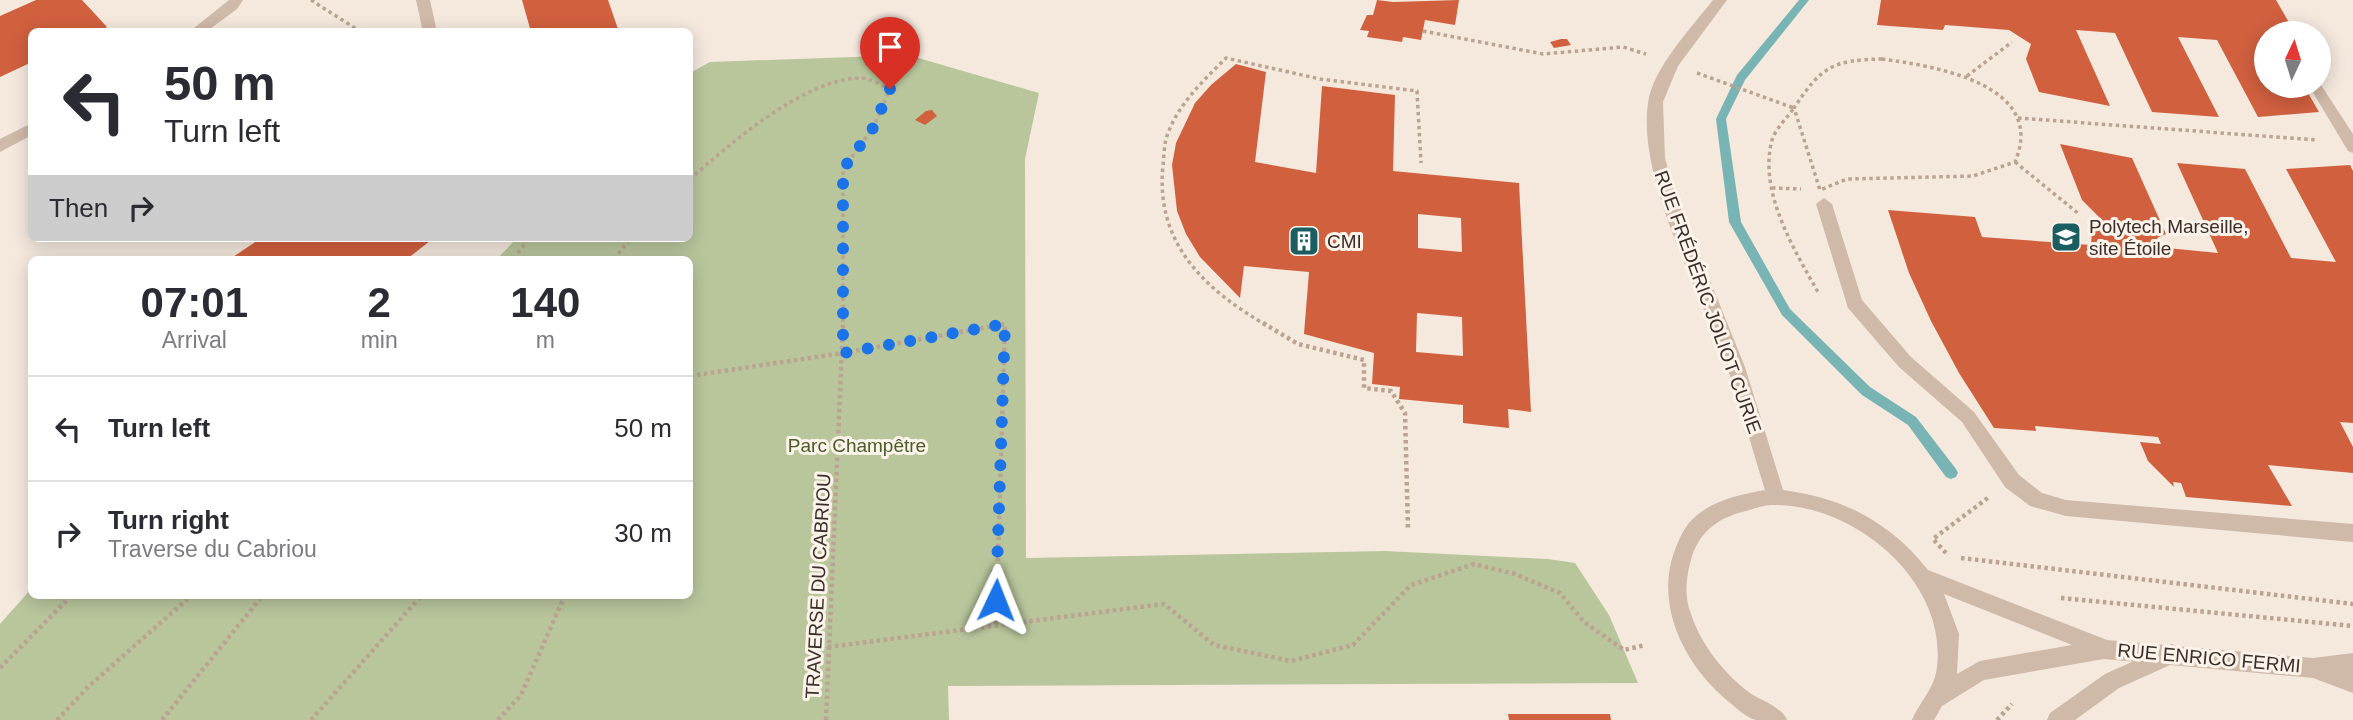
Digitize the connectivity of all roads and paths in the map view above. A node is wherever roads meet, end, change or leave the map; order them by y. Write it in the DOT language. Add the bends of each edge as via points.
graph roads {
  1 [pos="236,0"];
  2 [pos="311,0"];
  3 [pos="423,0"];
  4 [pos="1720,0"];
  5 [pos="202,28"];
  6 [pos="355,28"];
  7 [pos="428,28"];
  8 [pos="1423,31"];
  9 [pos="2012,42"];
  10 [pos="1653,57"];
  11 [pos="1697,73"];
  12 [pos="1967,76"];
  13 [pos="1747,92"];
  14 [pos="2323,98"];
  15 [pos="2018,118"];
  16 [pos="28,130"];
  17 [pos="2352,145"];
  18 [pos="0,146"];
  19 [pos="2015,162"];
  20 [pos="1421,163"];
  21 [pos="693,176"];
  22 [pos="1771,188"];
  23 [pos="1822,197"];
  24 [pos="2079,214"];
  25 [pos="628,242"];
  26 [pos="616,256"];
  27 [pos="843,353"];
  28 [pos="693,376"];
  29 [pos="1776,496"];
  30 [pos="1408,529"];
  31 [pos="2353,533"];
  32 [pos="1901,550"];
  33 [pos="1925,578"];
  34 [pos="2057,597"];
  35 [pos="68,599"];
  36 [pos="187,599"];
  37 [pos="260,599"];
  38 [pos="418,599"];
  39 [pos="563,599"];
  40 [pos="2353,604"];
  41 [pos="2353,626"];
  42 [pos="996,628"];
  43 [pos="1645,645"];
  44 [pos="828,647"];
  45 [pos="2104,649"];
  46 [pos="2172,654"];
  47 [pos="2353,663"];
  48 [pos="0,668"];
  49 [pos="2313,668"];
  50 [pos="2353,683"];
  51 [pos="1938,697"];
  52 [pos="2012,704"];
  53 [pos="1759,715"];
  54 [pos="57,720"];
  55 [pos="162,720"];
  56 [pos="311,720"];
  57 [pos="498,720"];
  58 [pos="826,720"];
  59 [pos="1777,720"];
  60 [pos="1922,720"];
  61 [pos="1997,720"];
  62 [pos="2057,720"];
  1 -- 5 [label="street"];
  2 -- 6 [label="path"];
  3 -- 7 [label="street"];
  4 -- 29 [label="street, RUE FRÉDÉRIC JOLIOT CURIE" via="1671,64 1655,103 1657,158 1736,367"];
  8 -- 10 [label="path" via="1543,54 1623,47"];
  9 -- 12 [label="path"];
  11 -- 13 [label="path"];
  12 -- 15 [label="path" via="2001,95"];
  12 -- 23 [label="path" via="1882,59 1843,60 1817,73 1794,108"];
  14 -- 17 [label="street"];
  15 -- 17 [label="path"];
  15 -- 19 [label="path" via="2023,139"];
  16 -- 18 [label="street"];
  19 -- 23 [label="path" via="1973,176 1847,179"];
  19 -- 24 [label="path"];
  20 -- 30 [label="path" via="1417,91 1320,79 1226,58 1191,93 1166,139 1161,187 1173,240 1205,283 1235,307 1298,344 1364,360 1364,388 1391,391 1405,413"];
  21 -- 27 [label="path, TRAVERSE DU CABRIOU" via="734,139 814,90 862,78 890,89 873,128 843,169"];
  22 -- 23 [label="path"];
  23 -- 31 [label="street" via="1854,303 1905,362 1968,417 2012,481 2037,500 2066,508"];
  25 -- 26 [label="path"];
  27 -- 28 [label="path"];
  27 -- 42 [label="path" via="1005,324"];
  27 -- 44 [label="path, TRAVERSE DU CABRIOU"];
  29 -- 32 [label="street" via="1808,499 1842,510"];
  29 -- 53 [label="street" via="1741,500 1712,514 1690,536 1678,564 1678,605 1694,648 1726,687"];
  32 -- 33 [label="street"];
  32 -- 40 [label="path"];
  33 -- 45 [label="street, RUE ENRICO FERMI"];
  33 -- 51 [label="street" via="1940,606 1948,638 1948,669"];
  34 -- 41 [label="path"];
  35 -- 48 [label="path"];
  36 -- 54 [label="path"];
  37 -- 55 [label="path"];
  38 -- 56 [label="path"];
  39 -- 57 [label="path" via="521,695"];
  42 -- 43 [label="path" via="1164,604 1214,645 1291,660 1353,645 1411,585 1474,564 1515,574 1560,593 1584,622 1624,650"];
  42 -- 44 [label="path"];
  44 -- 58 [label="path, TRAVERSE DU CABRIOU"];
  45 -- 46 [label="street, RUE ENRICO FERMI"];
  45 -- 51 [label="street, RUE ENRICO FERMI" via="1980,671"];
  46 -- 49 [label="street, RUE ENRICO FERMI"];
  46 -- 62 [label="street" via="2112,681"];
  47 -- 49 [label="street, RUE ENRICO FERMI"];
  49 -- 50 [label="street, RUE ENRICO FERMI"];
  51 -- 60 [label="street"];
  52 -- 61 [label="path"];
  53 -- 59 [label="street"];
}
